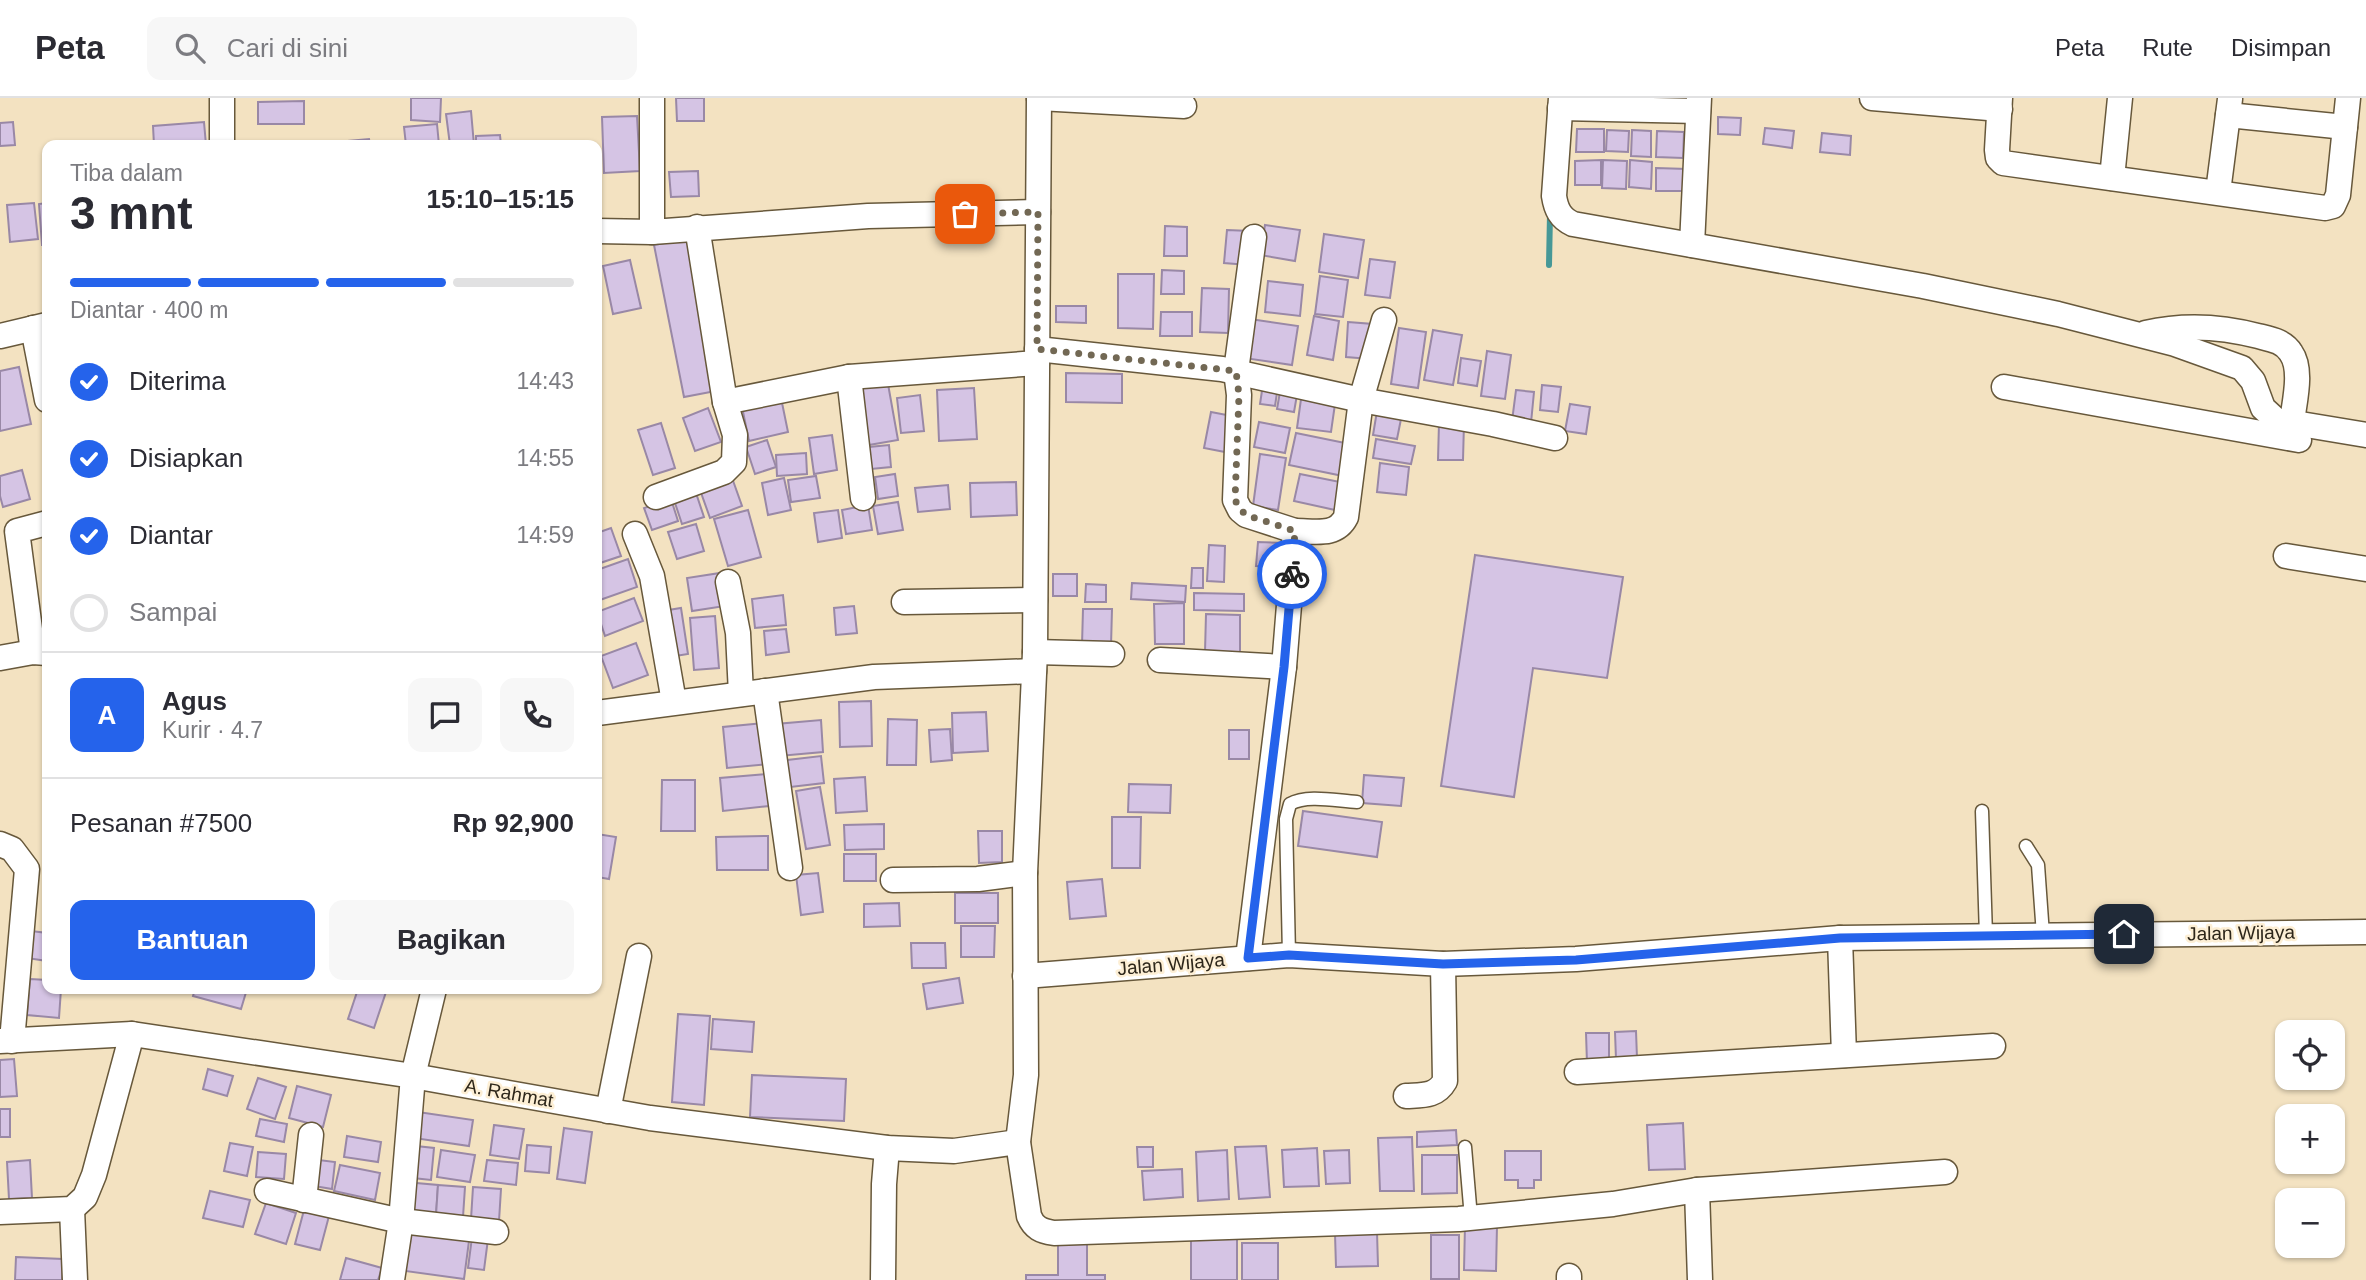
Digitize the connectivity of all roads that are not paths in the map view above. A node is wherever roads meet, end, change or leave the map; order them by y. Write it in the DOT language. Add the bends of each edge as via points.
graph roads {
  1 [pos="222,98"];
  2 [pos="652,98"];
  3 [pos="1039,98"];
  4 [pos="1872,98"];
  5 [pos="1879,98"];
  6 [pos="2120,98"];
  7 [pos="2348,98"];
  8 [pos="1560,103"];
  9 [pos="1698,104"];
  10 [pos="2000,104"];
  11 [pos="1184,106"];
  12 [pos="2229,106"];
  13 [pos="2345,127"];
  14 [pos="222,140"];
  15 [pos="2112,178"];
  16 [pos="2218,192"];
  17 [pos="1038,212"];
  18 [pos="697,227"];
  19 [pos="602,231"];
  20 [pos="652,232"];
  21 [pos="1254,237"];
  22 [pos="1692,245"];
  23 [pos="1384,320"];
  24 [pos="40,326"];
  25 [pos="2138,335"];
  26 [pos="0,336"];
  27 [pos="42,347"];
  28 [pos="1037,356"];
  29 [pos="1236,371"];
  30 [pos="849,377"];
  31 [pos="2004,387"];
  32 [pos="1361,400"];
  33 [pos="725,402"];
  34 [pos="2292,422"];
  35 [pos="2366,435"];
  36 [pos="1555,438"];
  37 [pos="2366,452"];
  38 [pos="656,496"];
  39 [pos="863,498"];
  40 [pos="42,524"];
  41 [pos="1295,531"];
  42 [pos="635,534"];
  43 [pos="2286,556"];
  44 [pos="2366,569"];
  45 [pos="728,582"];
  46 [pos="1035,600"];
  47 [pos="904,602"];
  48 [pos="40,653"];
  49 [pos="1112,654"];
  50 [pos="0,658"];
  51 [pos="1160,660"];
  52 [pos="1034,662"];
  53 [pos="1284,667"];
  54 [pos="765,691"];
  55 [pos="741,694"];
  56 [pos="674,702"];
  57 [pos="602,712"];
  58 [pos="1357,802"];
  59 [pos="1982,811"];
  60 [pos="0,844"];
  61 [pos="2026,846"];
  62 [pos="790,868"];
  63 [pos="1025,873"];
  64 [pos="892,880"];
  65 [pos="2366,932"];
  66 [pos="2043,935"];
  67 [pos="1986,936"];
  68 [pos="1840,938"];
  69 [pos="1289,955"];
  70 [pos="639,956"];
  71 [pos="1248,958"];
  72 [pos="1443,964"];
  73 [pos="1025,976"];
  74 [pos="432,994"];
  75 [pos="132,1034"];
  76 [pos="6,1041"];
  77 [pos="1993,1046"];
  78 [pos="1844,1055"];
  79 [pos="1577,1072"];
  80 [pos="413,1076"];
  81 [pos="1405,1096"];
  82 [pos="608,1111"];
  83 [pos="311,1135"];
  84 [pos="1018,1142"];
  85 [pos="1465,1147"];
  86 [pos="887,1148"];
  87 [pos="1945,1172"];
  88 [pos="1697,1190"];
  89 [pos="267,1191"];
  90 [pos="304,1200"];
  91 [pos="72,1209"];
  92 [pos="0,1212"];
  93 [pos="1471,1218"];
  94 [pos="401,1221"];
  95 [pos="496,1233"];
  96 [pos="75,1280"];
  97 [pos="392,1280"];
  98 [pos="883,1280"];
  99 [pos="1700,1280"];
  1 -- 14 [label="street"];
  2 -- 20 [label="street"];
  3 -- 11 [label="street"];
  3 -- 17 [label="street"];
  4 -- 5 [label="street"];
  5 -- 10 [label="street"];
  6 -- 15 [label="street"];
  7 -- 13 [label="street"];
  8 -- 9 [label="street"];
  8 -- 22 [label="street" via="1554,195 1565,220"];
  9 -- 22 [label="street"];
  10 -- 15 [label="street" via="1997,150 2003,163"];
  12 -- 13 [label="street"];
  12 -- 16 [label="street"];
  13 -- 16 [label="street" via="2333,206"];
  15 -- 16 [label="street"];
  17 -- 18 [label="street"];
  17 -- 28 [label="street"];
  18 -- 20 [label="street"];
  18 -- 33 [label="street"];
  19 -- 20 [label="street"];
  21 -- 29 [label="street"];
  22 -- 25 [label="street" via="1923,286"];
  23 -- 32 [label="street"];
  24 -- 26 [label="street"];
  24 -- 27 [label="street"];
  25 -- 34 [label="street" via="2242,368 2268,414"];
  25 -- 34 [label="street" via="2198,326 2229,328 2277,341 2292,353 2297,371"];
  28 -- 29 [label="street"];
  28 -- 30 [label="street"];
  28 -- 46 [label="street"];
  29 -- 32 [label="street"];
  29 -- 41 [label="street" via="1235,500 1246,515"];
  30 -- 33 [label="street"];
  30 -- 39 [label="street"];
  31 -- 37 [label="street"];
  32 -- 36 [label="street"];
  32 -- 41 [label="street" via="1342,525 1334,531"];
  33 -- 38 [label="street" via="735,435 731,467"];
  34 -- 35 [label="street"];
  40 -- 48 [label="street" via="17,531"];
  41 -- 53 [label="street"];
  42 -- 56 [label="street" via="652,576"];
  43 -- 44 [label="street"];
  45 -- 55 [label="street" via="738,633"];
  46 -- 47 [label="street"];
  46 -- 52 [label="street"];
  48 -- 50 [label="street"];
  49 -- 52 [label="street"];
  51 -- 53 [label="street"];
  52 -- 54 [label="street"];
  52 -- 63 [label="street"];
  53 -- 71 [label="street"];
  54 -- 55 [label="street"];
  54 -- 62 [label="street"];
  55 -- 56 [label="street"];
  56 -- 57 [label="street"];
  58 -- 69 [label="lane" via="1311,799 1290,804 1286,819"];
  59 -- 67 [label="lane"];
  60 -- 76 [label="street" via="12,849 27,869"];
  61 -- 66 [label="lane" via="2038,864"];
  63 -- 64 [label="street"];
  63 -- 73 [label="street"];
  65 -- 66 [label="street, Jalan Wijaya"];
  66 -- 67 [label="street, Jalan Wijaya"];
  67 -- 68 [label="street, Jalan Wijaya"];
  68 -- 72 [label="street, Jalan Wijaya" via="1576,960"];
  68 -- 78 [label="street"];
  69 -- 71 [label="street, Jalan Wijaya"];
  69 -- 72 [label="street, Jalan Wijaya"];
  70 -- 82 [label="street"];
  71 -- 73 [label="street, Jalan Wijaya"];
  72 -- 81 [label="street" via="1445,1081 1431,1094"];
  73 -- 84 [label="street" via="1026,1075"];
  74 -- 80 [label="street"];
  75 -- 76 [label="street, A. Rahmat"];
  75 -- 80 [label="street, A. Rahmat"];
  75 -- 91 [label="street" via="94,1175 85,1197"];
  77 -- 78 [label="street"];
  78 -- 79 [label="street"];
  80 -- 82 [label="street, A. Rahmat"];
  80 -- 94 [label="street"];
  82 -- 86 [label="street, A. Rahmat"];
  83 -- 90 [label="street"];
  84 -- 86 [label="street, A. Rahmat" via="954,1151"];
  84 -- 93 [label="street" via="1028,1216 1041,1231"];
  85 -- 93 [label="lane"];
  86 -- 98 [label="street"];
  87 -- 88 [label="street"];
  88 -- 93 [label="street" via="1613,1204"];
  88 -- 99 [label="street"];
  89 -- 90 [label="street"];
  90 -- 94 [label="street"];
  91 -- 92 [label="street"];
  91 -- 96 [label="street"];
  94 -- 95 [label="street"];
  94 -- 97 [label="street"];
}
